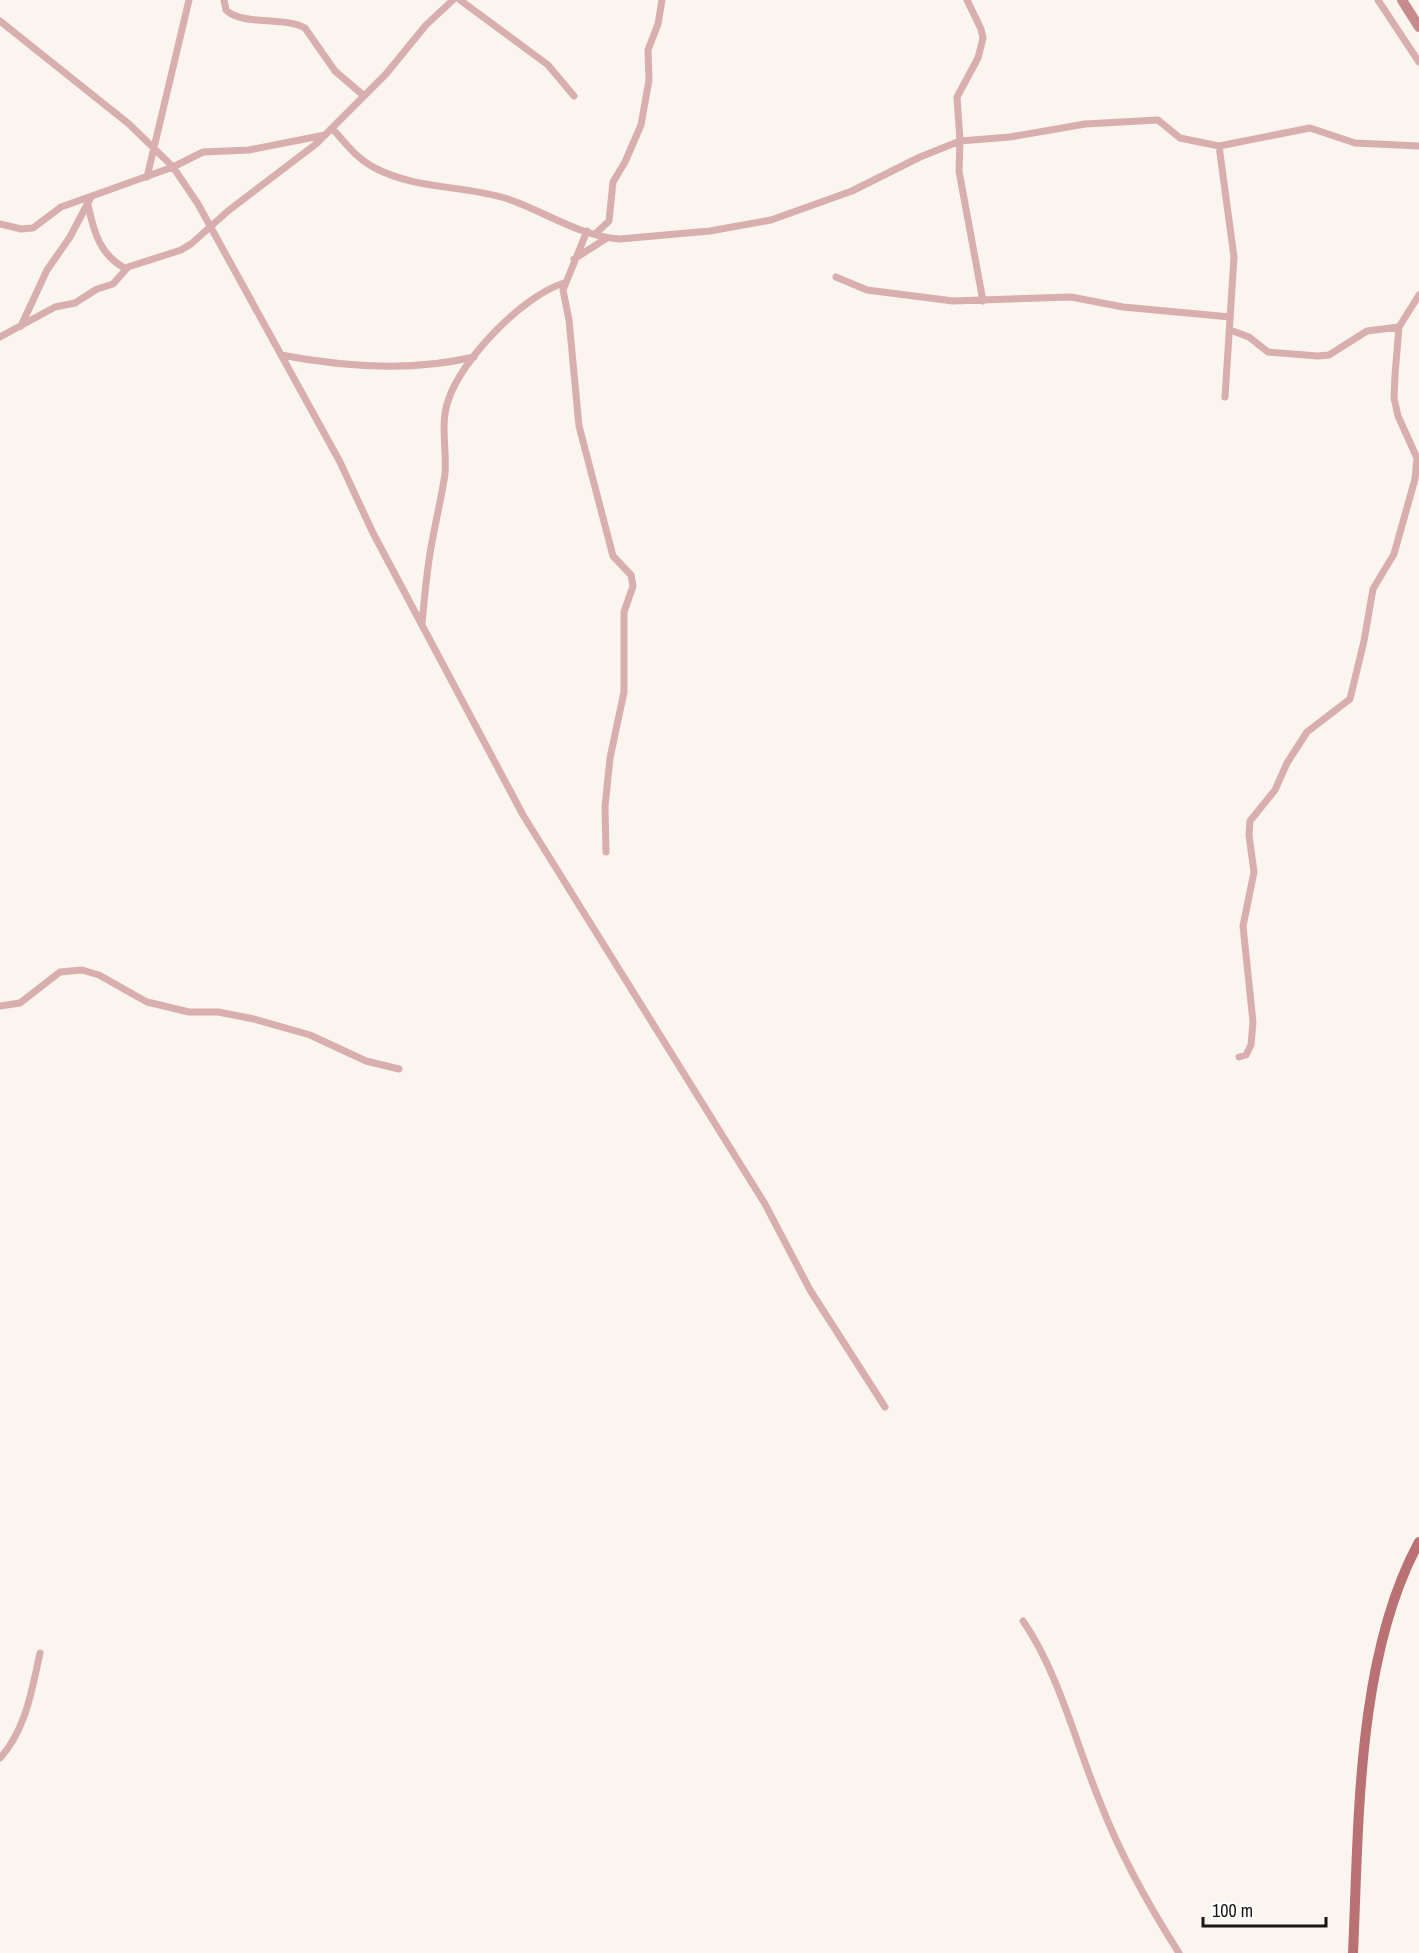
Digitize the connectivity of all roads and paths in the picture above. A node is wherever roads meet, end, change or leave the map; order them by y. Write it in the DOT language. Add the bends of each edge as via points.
graph roads {
  1 [pos="189,0"];
  2 [pos="224,0"];
  3 [pos="453,0"];
  4 [pos="460,0"];
  5 [pos="662,0"];
  6 [pos="967,0"];
  7 [pos="1378,0"];
  8 [pos="1402,0"];
  9 [pos="0,21"];
  10 [pos="1419,27"];
  11 [pos="1419,62"];
  12 [pos="363,95"];
  13 [pos="574,96"];
  14 [pos="332,128"];
  15 [pos="325,135"];
  16 [pos="960,141"];
  17 [pos="153,146"];
  18 [pos="1219,146"];
  19 [pos="1419,146"];
  20 [pos="173,167"];
  21 [pos="147,177"];
  22 [pos="92,197"];
  23 [pos="88,205"];
  24 [pos="0,224"];
  25 [pos="212,226"];
  26 [pos="586,231"];
  27 [pos="595,234"];
  28 [pos="607,238"];
  29 [pos="573,259"];
  30 [pos="126,269"];
  31 [pos="836,277"];
  32 [pos="564,283"];
  33 [pos="1419,295"];
  34 [pos="983,301"];
  35 [pos="1230,317"];
  36 [pos="20,327"];
  37 [pos="1399,327"];
  38 [pos="1230,330"];
  39 [pos="0,337"];
  40 [pos="281,355"];
  41 [pos="474,357"];
  42 [pos="1225,397"];
  43 [pos="422,623"];
  44 [pos="606,852"];
  45 [pos="0,1006"];
  46 [pos="1239,1057"];
  47 [pos="399,1070"];
  48 [pos="885,1407"];
  49 [pos="1419,1542"];
  50 [pos="1023,1621"];
  51 [pos="40,1653"];
  52 [pos="0,1758"];
  53 [pos="1179,1953"];
  54 [pos="1353,1953"];
  1 -- 17 [label="street"];
  2 -- 12 [label="street" via="226,10 235,16 304,28 335,71"];
  3 -- 12 [label="street"];
  4 -- 13 [label="street" via="548,65"];
  5 -- 27 [label="street" via="648,50 649,80 641,125 613,182 609,221"];
  6 -- 16 [label="street" via="983,38 978,58 957,97"];
  7 -- 11 [label="street"];
  8 -- 10 [label="main road"];
  9 -- 17 [label="street"];
  12 -- 14 [label="street"];
  14 -- 15 [label="street"];
  14 -- 26 [label="street" via="365,162 387,173 415,183 508,199"];
  15 -- 20 [label="street" via="249,150 202,152"];
  15 -- 25 [label="street"];
  16 -- 18 [label="street" via="1085,124 1158,120 1180,138"];
  16 -- 28 [label="street" via="852,191 771,220 710,231"];
  16 -- 34 [label="street" via="960,181"];
  17 -- 20 [label="street"];
  17 -- 21 [label="street"];
  18 -- 19 [label="street" via="1310,128 1354,143"];
  18 -- 35 [label="street" via="1234,257"];
  20 -- 21 [label="street"];
  20 -- 25 [label="street"];
  21 -- 22 [label="street"];
  22 -- 23 [label="street"];
  22 -- 24 [label="street" via="61,207 33,228"];
  23 -- 30 [label="street" via="100,246"];
  23 -- 36 [label="street" via="47,270"];
  25 -- 30 [label="street" via="181,250"];
  25 -- 40 [label="street"];
  26 -- 27 [label="street"];
  26 -- 29 [label="street"];
  27 -- 28 [label="street"];
  28 -- 29 [label="street"];
  29 -- 32 [label="street"];
  30 -- 36 [label="street" via="113,284 75,303 55,307"];
  31 -- 34 [label="street" via="867,290"];
  32 -- 41 [label="street" via="535,296"];
  32 -- 44 [label="street" via="584,450 613,556 633,580 624,612 624,692 610,758"];
  33 -- 37 [label="street"];
  34 -- 35 [label="street" via="1071,297 1122,307"];
  35 -- 38 [label="street"];
  36 -- 39 [label="street"];
  37 -- 38 [label="street" via="1367,331 1329,355 1318,356 1268,352 1249,337"];
  37 -- 46 [label="street" via="1394,398 1403,430 1417,458 1415,479 1394,554 1373,589 1350,699 1307,732 1275,790 1250,821 1254,872 1243,926 1253,1022 1250,1048"];
  38 -- 42 [label="street"];
  40 -- 41 [label="street" via="422,367"];
  40 -- 43 [label="street"];
  41 -- 43 [label="street" via="446,411 443,489 432,538"];
  43 -- 48 [label="street" via="523,814 765,1204 810,1290"];
  45 -- 47 [label="street" via="20,1002 60,972 82,970 99,975 147,1002 189,1012 254,1019 310,1035 366,1061"];
  49 -- 54 [label="main road" via="1403,1577 1384,1639 1368,1716"];
  50 -- 53 [label="street" via="1047,1661 1110,1827"];
  51 -- 52 [label="street" via="22,1724 12,1745"];
}
